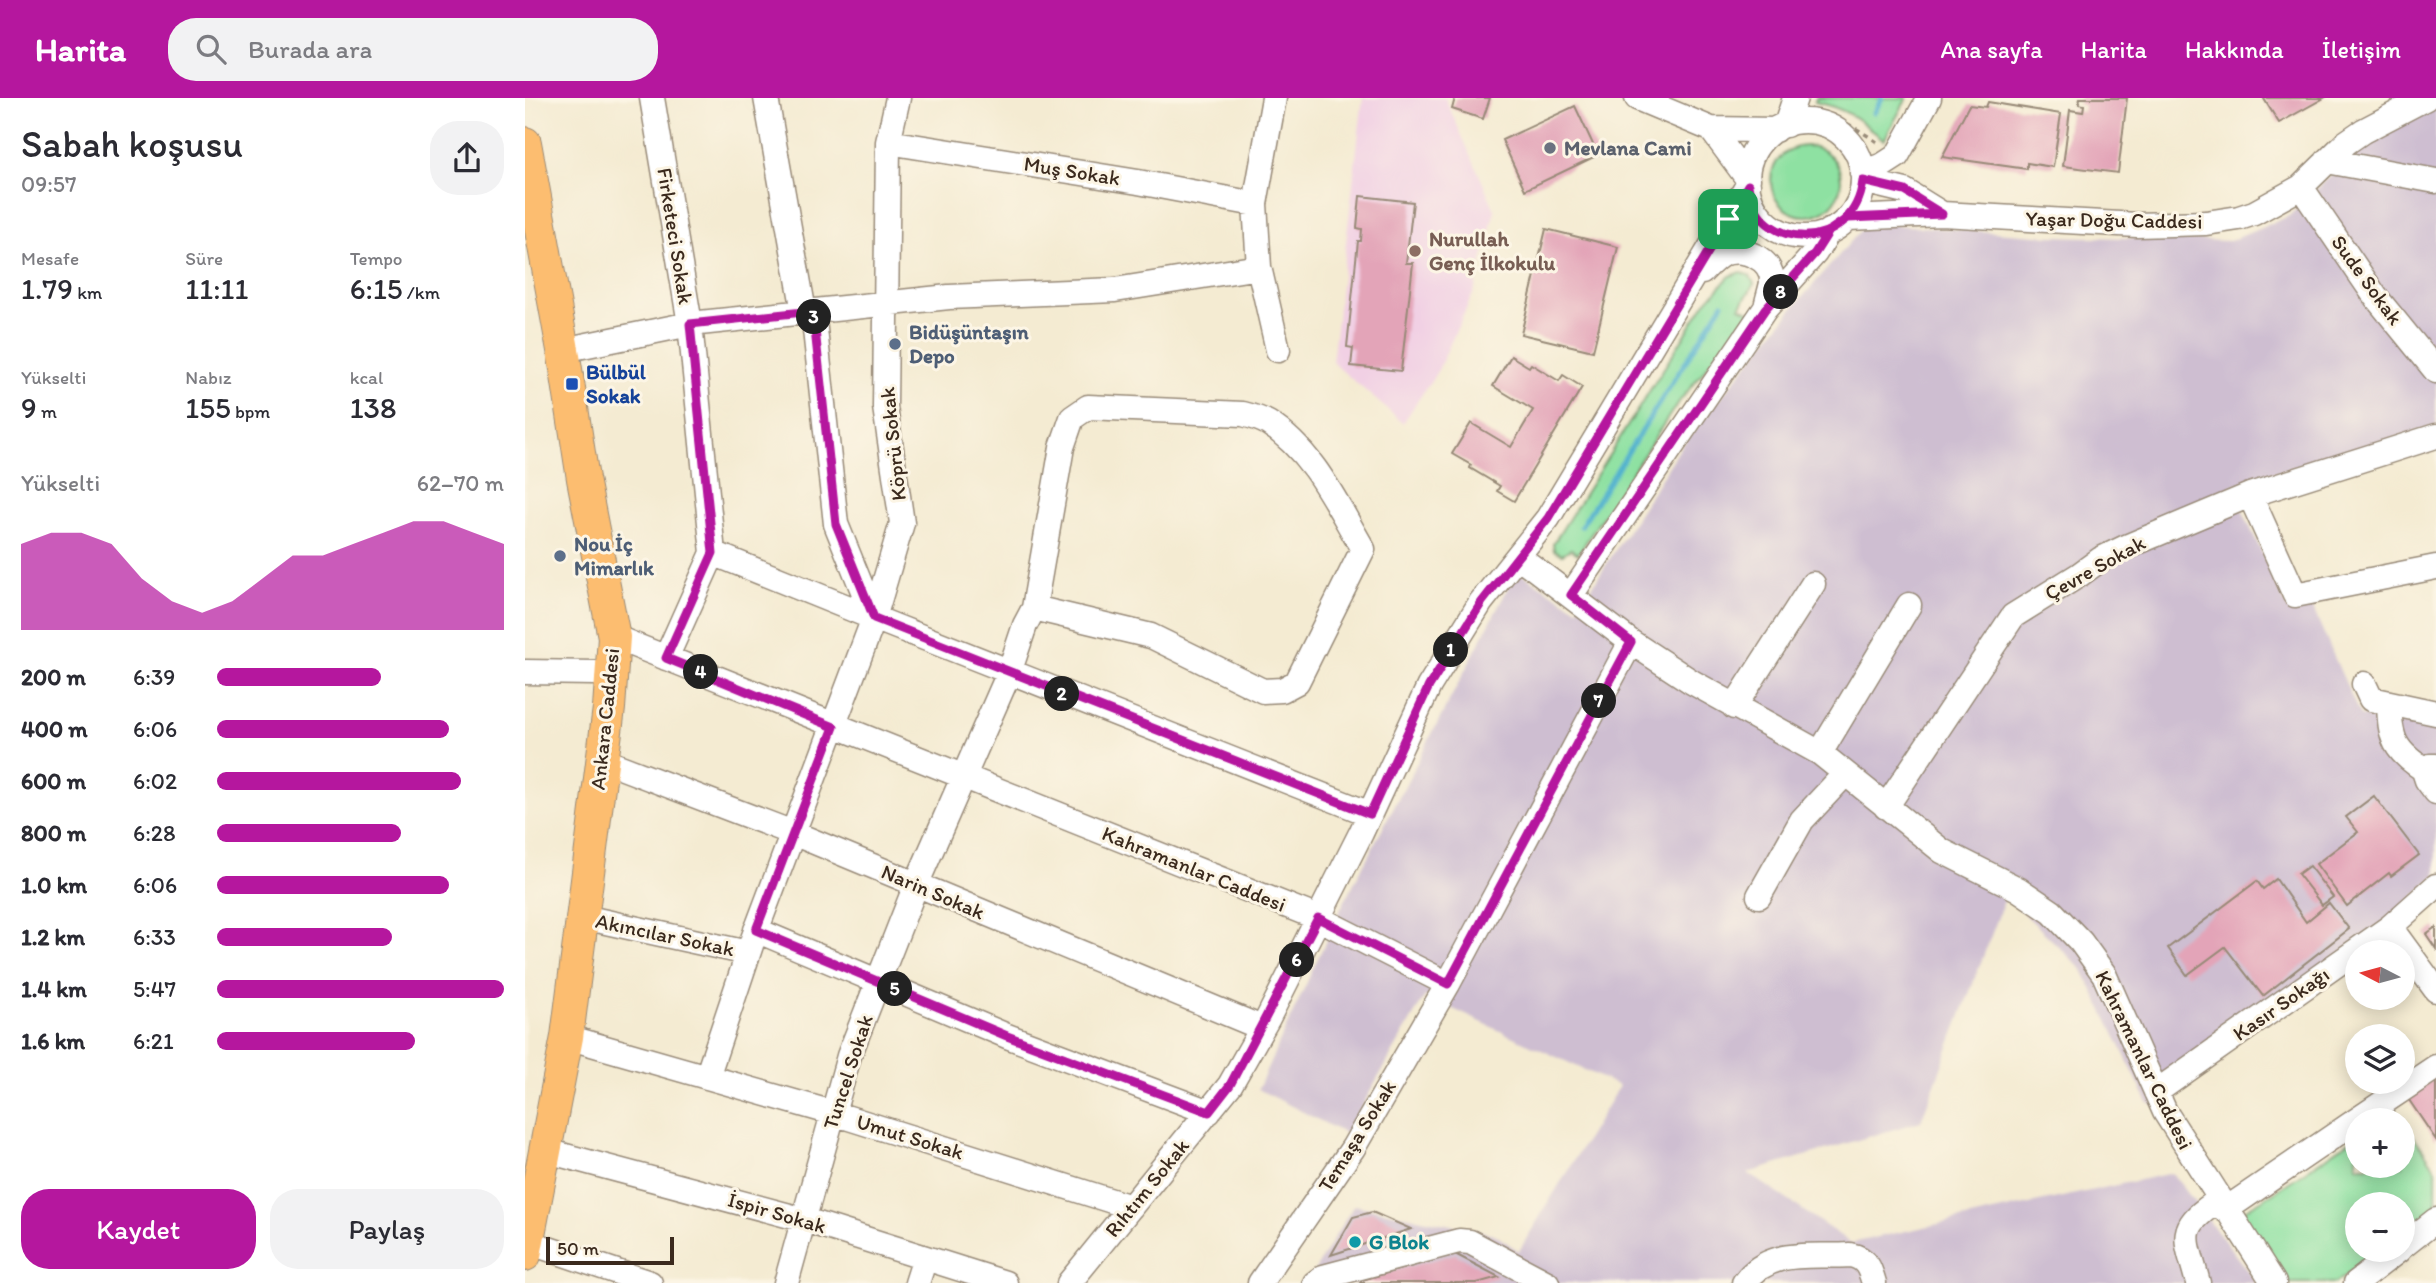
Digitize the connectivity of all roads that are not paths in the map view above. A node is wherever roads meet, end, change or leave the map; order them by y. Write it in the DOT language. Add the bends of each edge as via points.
graph roads {
  1 [pos="652,98"];
  2 [pos="767,98"];
  3 [pos="898,98"];
  4 [pos="1274,98"];
  5 [pos="1637,98"];
  6 [pos="1929,98"];
  7 [pos="2426,98"];
  8 [pos="1799,103"];
  9 [pos="1781,127"];
  10 [pos="1711,129"];
  11 [pos="888,142"];
  12 [pos="525,143"];
  13 [pos="2327,161"];
  14 [pos="1862,177"];
  15 [pos="2436,181"];
  16 [pos="1748,182"];
  17 [pos="2301,187"];
  18 [pos="1255,204"];
  19 [pos="1942,214"];
  20 [pos="1839,225"];
  21 [pos="525,236"];
  22 [pos="1259,267"];
  23 [pos="1689,284"];
  24 [pos="886,303"];
  25 [pos="1765,309"];
  26 [pos="809,312"];
  27 [pos="690,324"];
  28 [pos="563,350"];
  29 [pos="1278,351"];
  30 [pos="2436,371"];
  31 [pos="2436,436"];
  32 [pos="2250,495"];
  33 [pos="713,553"];
  34 [pos="1518,556"];
  35 [pos="2436,567"];
  36 [pos="1813,584"];
  37 [pos="1571,595"];
  38 [pos="1909,605"];
  39 [pos="1034,608"];
  40 [pos="874,618"];
  41 [pos="604,637"];
  42 [pos="1631,642"];
  43 [pos="666,658"];
  44 [pos="525,671"];
  45 [pos="595,673"];
  46 [pos="1009,673"];
  47 [pos="2364,684"];
  48 [pos="2389,703"];
  49 [pos="1734,707"];
  50 [pos="2436,713"];
  51 [pos="834,727"];
  52 [pos="1820,753"];
  53 [pos="602,760"];
  54 [pos="1845,774"];
  55 [pos="2433,776"];
  56 [pos="963,777"];
  57 [pos="1886,807"];
  58 [pos="1370,814"];
  59 [pos="793,833"];
  60 [pos="916,885"];
  61 [pos="2436,886"];
  62 [pos="1759,897"];
  63 [pos="583,917"];
  64 [pos="1318,918"];
  65 [pos="2390,927"];
  66 [pos="756,930"];
  67 [pos="748,953"];
  68 [pos="879,982"];
  69 [pos="1448,984"];
  70 [pos="2436,990"];
  71 [pos="1262,1028"];
  72 [pos="568,1037"];
  73 [pos="2436,1067"];
  74 [pos="707,1077"];
  75 [pos="2157,1092"];
  76 [pos="2375,1108"];
  77 [pos="1209,1112"];
  78 [pos="833,1113"];
  79 [pos="2345,1128"];
  80 [pos="547,1151"];
  81 [pos="525,1180"];
  82 [pos="2222,1205"];
  83 [pos="1131,1207"];
  84 [pos="805,1220"];
  85 [pos="2436,1220"];
  86 [pos="2415,1237"];
  87 [pos="527,1249"];
  88 [pos="925,1258"];
  89 [pos="2383,1262"];
  90 [pos="579,1271"];
  91 [pos="1541,1282"];
  92 [pos="650,1283"];
  93 [pos="786,1283"];
  94 [pos="917,1283"];
  95 [pos="1005,1283"];
  96 [pos="1069,1283"];
  97 [pos="1260,1283"];
  98 [pos="1315,1283"];
  99 [pos="1744,1283"];
  100 [pos="1874,1283"];
  101 [pos="2198,1283"];
  102 [pos="2274,1283"];
  103 [pos="2356,1283"];
  1 -- 27 [label="street, Firketeci Sokak"];
  2 -- 26 [label="street"];
  3 -- 11 [label="street, Köprü Sokak"];
  4 -- 18 [label="street"];
  5 -- 10 [label="street"];
  6 -- 14 [label="street" via="1898,156"];
  7 -- 13 [label="street, Yaşar Doğu Caddesi" via="2363,131"];
  8 -- 9 [label="street"];
  9 -- 10 [label="street"];
  9 -- 14 [label="street" via="1807,121 1839,132 1861,163"];
  9 -- 16 [label="street" via="1762,140 1753,155"];
  10 -- 16 [label="street"];
  11 -- 18 [label="street, Muş Sokak"];
  11 -- 24 [label="street, Köprü Sokak"];
  12 -- 28 [label="main road, Ankara Caddesi"];
  13 -- 15 [label="street"];
  13 -- 17 [label="street, Yaşar Doğu Caddesi"];
  14 -- 19 [label="street" via="1905,191"];
  14 -- 20 [label="street" via="1859,201"];
  16 -- 20 [label="street" via="1753,204 1777,230 1815,236"];
  16 -- 23 [label="street, Rıhtım Sokak"];
  17 -- 19 [label="street, Yaşar Doğu Caddesi" via="2254,213 2206,223 2137,225"];
  17 -- 30 [label="street, Sude Sokak" via="2375,296"];
  18 -- 22 [label="street"];
  19 -- 20 [label="street, Yaşar Doğu Caddesi"];
  20 -- 25 [label="street"];
  21 -- 41 [label="main road, Ankara Caddesi" via="587,581"];
  22 -- 24 [label="street, Firketeci Sokak" via="1115,290"];
  22 -- 29 [label="street"];
  23 -- 25 [label="street" via="1721,255 1737,251 1756,256 1769,269 1772,281"];
  23 -- 34 [label="street, Rıhtım Sokak" via="1548,518"];
  24 -- 26 [label="street, Firketeci Sokak"];
  24 -- 40 [label="street, Köprü Sokak" via="885,407 902,523"];
  25 -- 37 [label="street"];
  26 -- 27 [label="street, Firketeci Sokak"];
  26 -- 40 [label="street" via="836,524"];
  27 -- 28 [label="street"];
  27 -- 33 [label="street"];
  28 -- 41 [label="main road, Ankara Caddesi"];
  31 -- 32 [label="street, Çevre Sokak"];
  32 -- 35 [label="street" via="2295,594"];
  32 -- 57 [label="street, Çevre Sokak" via="2101,559 2013,616"];
  33 -- 40 [label="street"];
  33 -- 43 [label="street"];
  34 -- 37 [label="street, Kahramanlar Caddesi"];
  34 -- 58 [label="street, Rıhtım Sokak" via="1482,602 1429,686"];
  36 -- 49 [label="street"];
  37 -- 42 [label="street, Kahramanlar Caddesi"];
  38 -- 52 [label="street"];
  39 -- 39 [label="street, Tuncel Sokak" via="1062,447 1072,418 1089,407 1243,414 1266,422 1305,456 1363,549 1297,682 1282,690 1262,691 1151,636"];
  39 -- 46 [label="street, Tuncel Sokak"];
  40 -- 46 [label="street"];
  40 -- 51 [label="street, Köprü Sokak"];
  41 -- 43 [label="street, Kahramanlar Caddesi"];
  41 -- 45 [label="main road, Ankara Caddesi"];
  41 -- 53 [label="main road, Ankara Caddesi" via="611,684"];
  42 -- 49 [label="street, Kahramanlar Caddesi"];
  42 -- 69 [label="street"];
  43 -- 51 [label="street, Kahramanlar Caddesi"];
  44 -- 45 [label="street"];
  45 -- 81 [label="main road, Ankara Caddesi" via="569,911"];
  46 -- 56 [label="street, Tuncel Sokak"];
  46 -- 58 [label="street"];
  47 -- 48 [label="street" via="2371,699"];
  48 -- 50 [label="street"];
  48 -- 55 [label="street" via="2394,743"];
  49 -- 52 [label="street, Kahramanlar Caddesi"];
  51 -- 56 [label="street, Kahramanlar Caddesi"];
  51 -- 59 [label="street, Köprü Sokak"];
  52 -- 54 [label="street, Kahramanlar Caddesi"];
  53 -- 59 [label="street, Narin Sokak"];
  53 -- 63 [label="main road, Ankara Caddesi"];
  54 -- 57 [label="street, Kahramanlar Caddesi"];
  54 -- 62 [label="street" via="1802,820"];
  56 -- 60 [label="street, Tuncel Sokak"];
  56 -- 64 [label="street, Kahramanlar Caddesi"];
  57 -- 75 [label="street, Kahramanlar Caddesi" via="1942,851 2018,888 2052,912 2081,942 2104,974"];
  58 -- 64 [label="street, Rıhtım Sokak"];
  59 -- 60 [label="street, Narin Sokak"];
  59 -- 66 [label="street, Köprü Sokak"];
  60 -- 68 [label="street, Tuncel Sokak"];
  60 -- 71 [label="street, Narin Sokak"];
  61 -- 65 [label="street, Kasır Sokağı"];
  63 -- 67 [label="street, Akıncılar Sokak"];
  63 -- 72 [label="main road, Ankara Caddesi"];
  64 -- 69 [label="street, Kahramanlar Caddesi"];
  64 -- 71 [label="street, Rıhtım Sokak"];
  65 -- 70 [label="street"];
  65 -- 75 [label="street, Kasır Sokağı"];
  66 -- 67 [label="street, Köprü Sokak"];
  66 -- 68 [label="street, Akıncılar Sokak"];
  67 -- 74 [label="street, Köprü Sokak"];
  68 -- 77 [label="street, Akıncılar Sokak"];
  68 -- 78 [label="street, Tuncel Sokak" via="849,1056"];
  69 -- 97 [label="street, Temaşa Sokak" via="1353,1149"];
  71 -- 77 [label="street, Rıhtım Sokak"];
  72 -- 74 [label="street, Umut Sokak"];
  72 -- 80 [label="main road, Ankara Caddesi"];
  73 -- 76 [label="street"];
  74 -- 78 [label="street, Umut Sokak"];
  75 -- 82 [label="street, Kahramanlar Caddesi"];
  77 -- 83 [label="street, Rıhtım Sokak"];
  78 -- 83 [label="street, Umut Sokak"];
  78 -- 84 [label="street, Tuncel Sokak"];
  79 -- 82 [label="street"];
  80 -- 84 [label="street, İspir Sokak"];
  80 -- 87 [label="main road, Ankara Caddesi"];
  82 -- 101 [label="street" via="2197,1215 2186,1237"];
  82 -- 102 [label="street, Kahramanlar Caddesi"];
  83 -- 96 [label="street, Rıhtım Sokak"];
  84 -- 88 [label="street, İspir Sokak"];
  84 -- 93 [label="street, Tuncel Sokak"];
  85 -- 86 [label="street"];
  87 -- 90 [label="street"];
  88 -- 94 [label="street"];
  88 -- 95 [label="street, İspir Sokak"];
  89 -- 103 [label="street"];
  90 -- 92 [label="street"];
  91 -- 98 [label="street" via="1470,1242 1459,1241 1323,1277"];
  99 -- 100 [label="street" via="1758,1268 1778,1258 1850,1255 1867,1263"];
}
